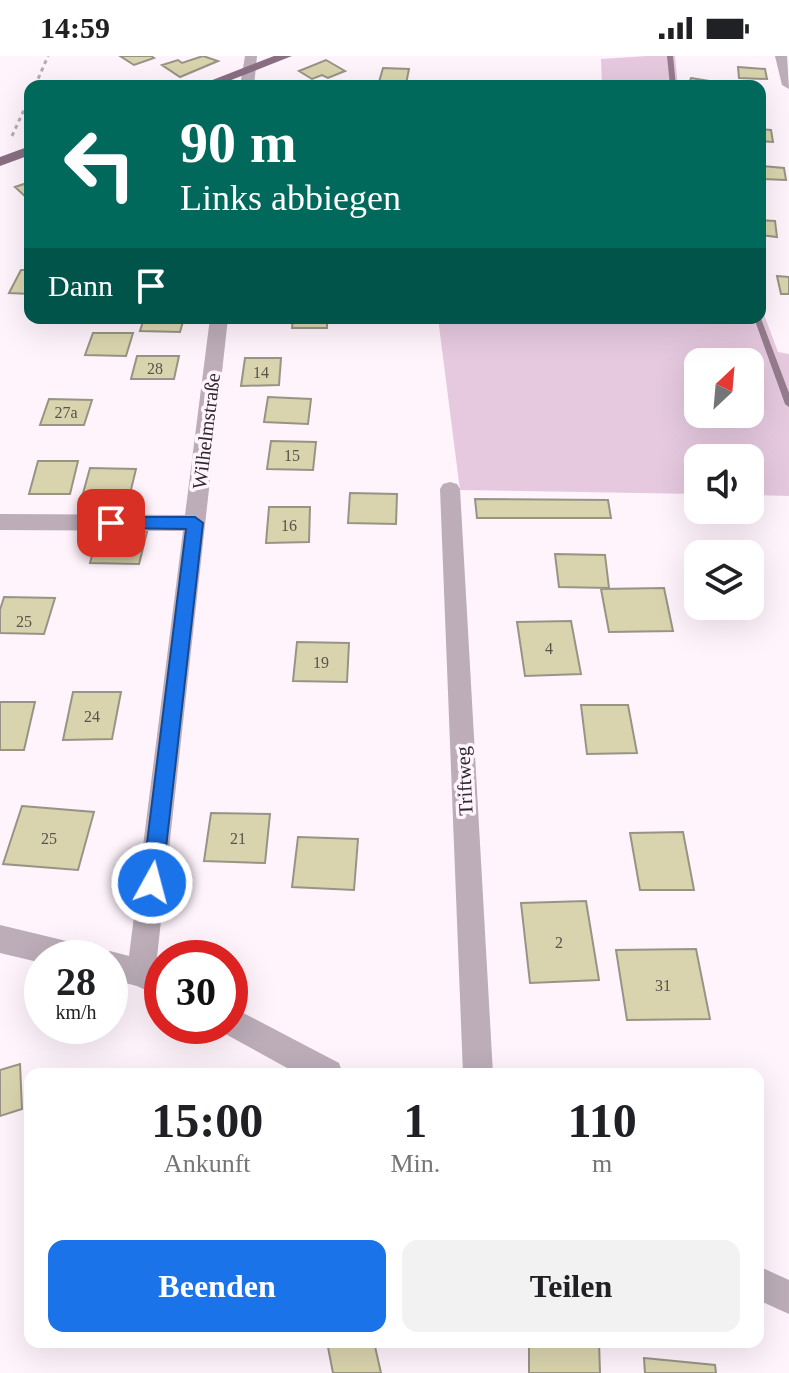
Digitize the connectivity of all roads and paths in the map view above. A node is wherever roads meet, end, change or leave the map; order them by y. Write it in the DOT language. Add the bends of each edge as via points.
graph roads {
  1 [pos="48,56"];
  2 [pos="286,56"];
  3 [pos="781,56"];
  4 [pos="250,63"];
  5 [pos="38,80"];
  6 [pos="216,80"];
  7 [pos="789,85"];
  8 [pos="24,110"];
  9 [pos="24,152"];
  10 [pos="0,162"];
  11 [pos="218,324"];
  12 [pos="450,489"];
  13 [pos="0,522"];
  14 [pos="195,523"];
  15 [pos="0,939"];
  16 [pos="156,940"];
  17 [pos="24,945"];
  18 [pos="248,1031"];
  19 [pos="317,1068"];
  20 [pos="478,1068"];
  21 [pos="764,1286"];
  22 [pos="789,1297"];
  1 -- 5 [label="path"];
  2 -- 4 [label="main road"];
  3 -- 7 [label="street"];
  4 -- 6 [label="main road"];
  8 -- 10 [label="path"];
  9 -- 10 [label="main road"];
  11 -- 14 [label="street, Wilhelmstraße"];
  12 -- 20 [label="street, Triftweg"];
  13 -- 14 [label="street"];
  14 -- 16 [label="street, Wilhelmstraße"];
  15 -- 17 [label="street"];
  18 -- 19 [label="street"];
  21 -- 22 [label="street"];
}
